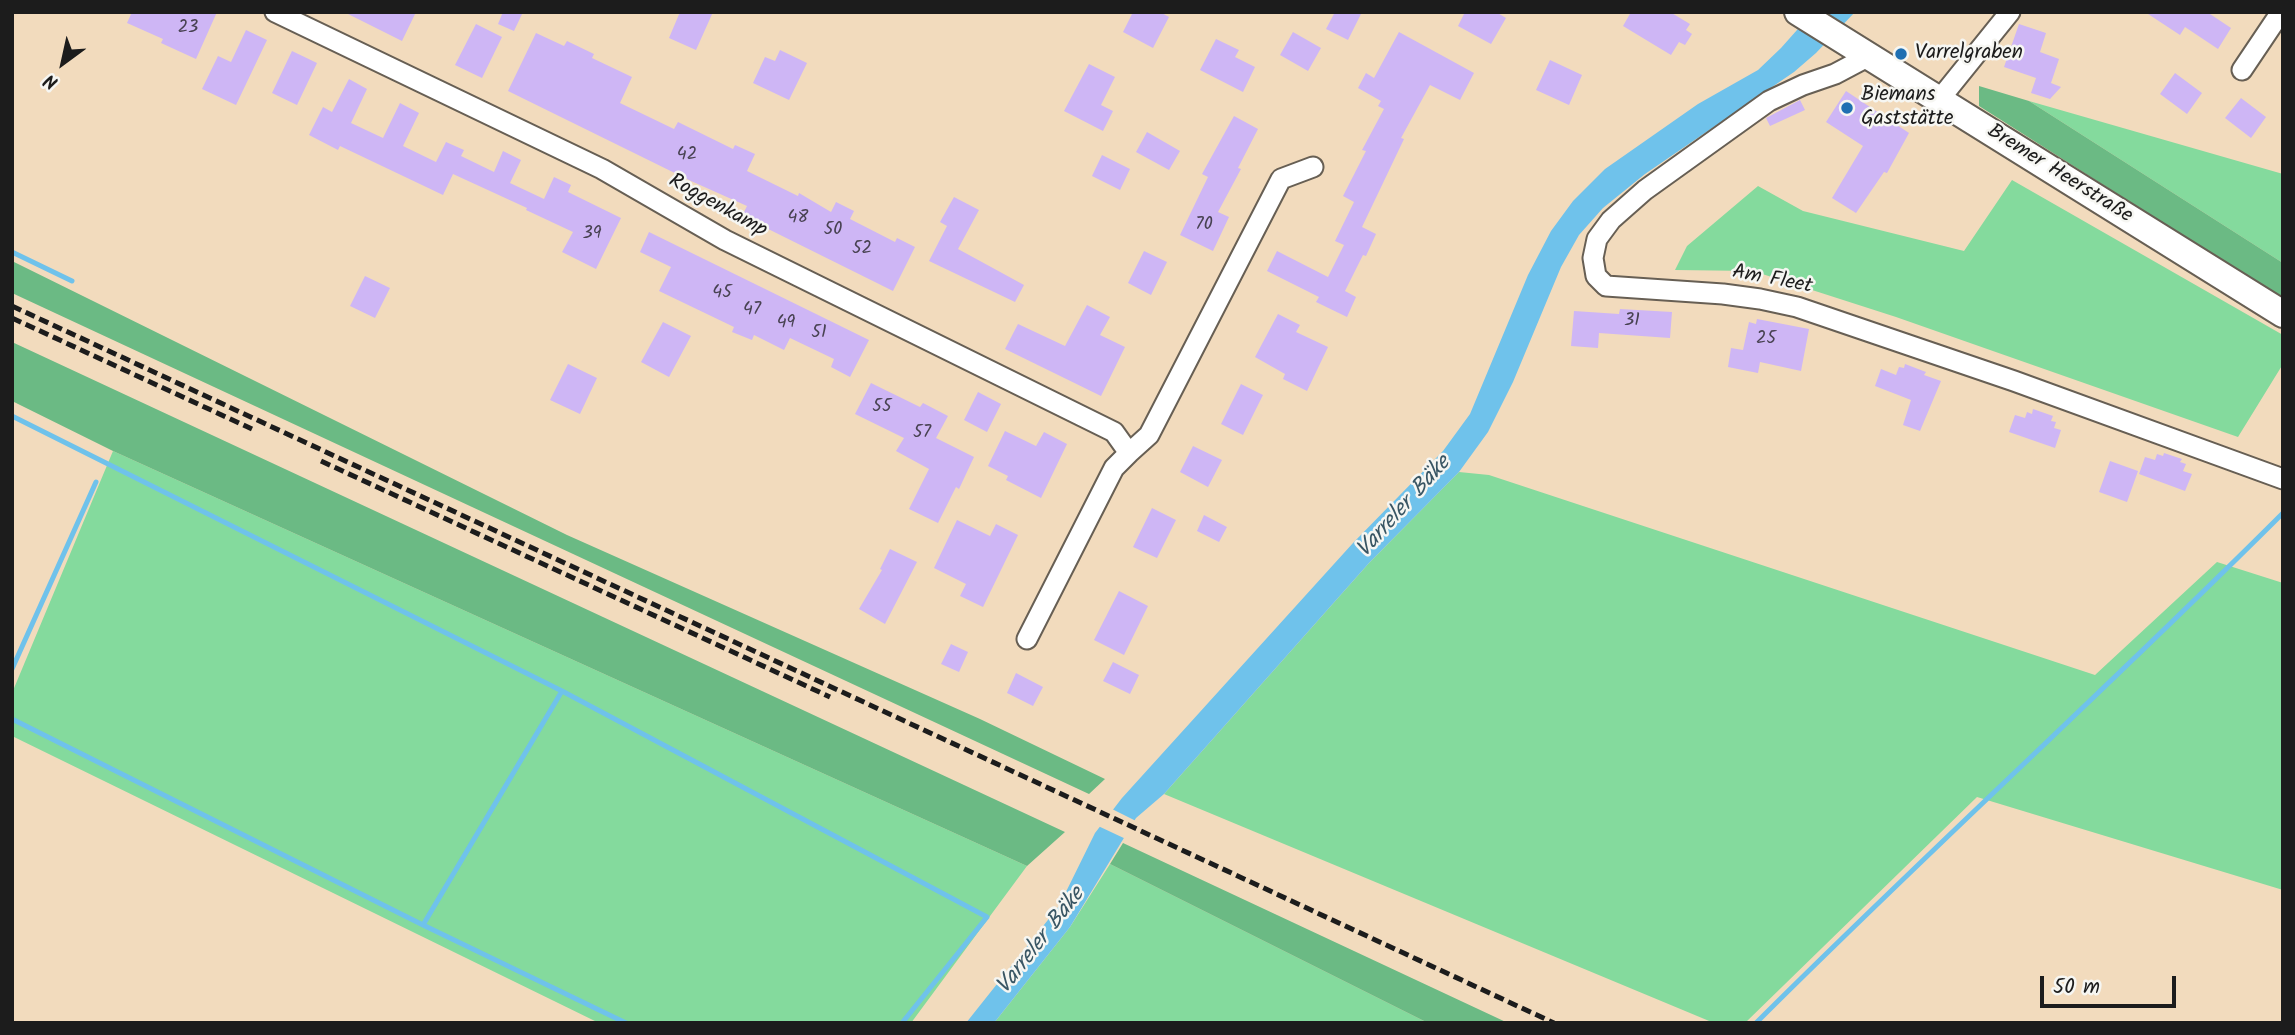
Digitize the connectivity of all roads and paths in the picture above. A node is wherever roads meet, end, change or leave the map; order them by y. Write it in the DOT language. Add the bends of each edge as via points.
graph roads {
  1 [pos="275,12"];
  2 [pos="2010,12"];
  3 [pos="2281,12"];
  4 [pos="1801,14"];
  5 [pos="1868,56"];
  6 [pos="2242,70"];
  7 [pos="1939,100"];
  8 [pos="1313,167"];
  9 [pos="2283,314"];
  10 [pos="1129,453"];
  11 [pos="2283,479"];
  12 [pos="1027,639"];
  1 -- 10 [label="street, Roggenkamp" via="601,169 725,240 1114,432"];
  2 -- 7 [label="street"];
  3 -- 6 [label="street"];
  4 -- 5 [label="main road, Bremer Heerstraße"];
  5 -- 7 [label="main road, Bremer Heerstraße"];
  5 -- 11 [label="street, Am Fleet" via="1769,101 1645,190 1597,239 1596,276 1606,286 1735,296 1797,307"];
  7 -- 9 [label="main road, Bremer Heerstraße"];
  8 -- 10 [label="street" via="1281,179 1149,435"];
  10 -- 12 [label="street" via="1114,468"];
}
